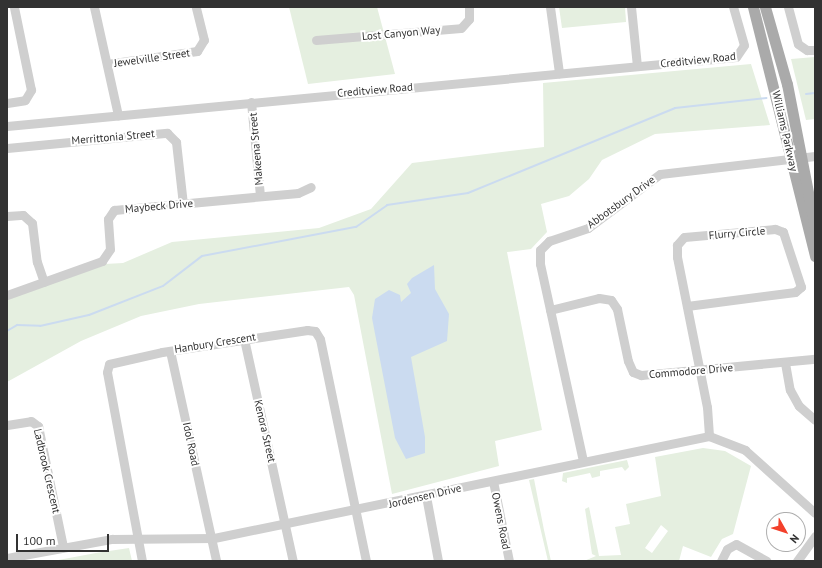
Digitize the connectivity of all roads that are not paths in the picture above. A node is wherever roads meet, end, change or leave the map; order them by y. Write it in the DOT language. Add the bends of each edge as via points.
graph roads {
  1 [pos="14,7"];
  2 [pos="94,7"];
  3 [pos="196,7"];
  4 [pos="468,7"];
  5 [pos="550,7"];
  6 [pos="632,7"];
  7 [pos="733,7"];
  8 [pos="753,7"];
  9 [pos="765,7"];
  10 [pos="788,7"];
  11 [pos="316,40"];
  12 [pos="815,50"];
  13 [pos="107,64"];
  14 [pos="637,66"];
  15 [pos="559,73"];
  16 [pos="251,102"];
  17 [pos="7,103"];
  18 [pos="118,115"];
  19 [pos="7,126"];
  20 [pos="7,148"];
  21 [pos="815,156"];
  22 [pos="797,158"];
  23 [pos="311,187"];
  24 [pos="260,196"];
  25 [pos="182,204"];
  26 [pos="7,216"];
  27 [pos="815,228"];
  28 [pos="815,256"];
  29 [pos="44,282"];
  30 [pos="7,295"];
  31 [pos="687,306"];
  32 [pos="550,310"];
  33 [pos="244,339"];
  34 [pos="170,350"];
  35 [pos="815,359"];
  36 [pos="786,363"];
  37 [pos="699,369"];
  38 [pos="815,420"];
  39 [pos="7,426"];
  40 [pos="709,436"];
  41 [pos="582,461"];
  42 [pos="493,481"];
  43 [pos="426,496"];
  44 [pos="356,511"];
  45 [pos="815,513"];
  46 [pos="286,524"];
  47 [pos="815,536"];
  48 [pos="138,538"];
  49 [pos="211,538"];
  50 [pos="64,547"];
  51 [pos="7,558"];
  52 [pos="142,561"];
  53 [pos="216,561"];
  54 [pos="293,561"];
  55 [pos="366,561"];
  56 [pos="438,561"];
  57 [pos="509,561"];
  58 [pos="721,561"];
  59 [pos="767,561"];
  60 [pos="797,561"];
  1 -- 17 [label="street" via="31,90 25,100"];
  2 -- 13 [label="street"];
  3 -- 13 [label="street, Jewelville Street" via="204,40 198,51"];
  4 -- 11 [label="street, Lost Canyon Way" via="469,19 461,28"];
  5 -- 15 [label="street"];
  6 -- 14 [label="street"];
  7 -- 14 [label="street, Creditview Road" via="744,42 742,53 736,57"];
  8 -- 22 [label="main road, Williams Parkway"];
  9 -- 22 [label="main road, Williams Parkway"];
  10 -- 12 [label="street" via="798,44 806,50"];
  13 -- 18 [label="street"];
  14 -- 15 [label="street, Creditview Road"];
  15 -- 16 [label="street, Creditview Road"];
  16 -- 18 [label="street, Creditview Road"];
  16 -- 24 [label="street, Makeena Street"];
  18 -- 19 [label="street, Creditview Road"];
  20 -- 25 [label="street, Merrittonia Street" via="167,133 176,142"];
  21 -- 22 [label="street, Abbotsbury Drive"];
  22 -- 27 [label="main road, Williams Parkway"];
  22 -- 28 [label="main road, Williams Parkway"];
  22 -- 32 [label="street, Abbotsbury Drive" via="660,174 588,228 549,241 540,250 540,264"];
  23 -- 24 [label="street, Maybeck Drive" via="298,193"];
  24 -- 25 [label="street, Maybeck Drive"];
  25 -- 29 [label="street, Maybeck Drive" via="112,212 108,219 110,249 106,257"];
  26 -- 29 [label="street" via="23,215 32,223 37,262"];
  29 -- 30 [label="street, Maybeck Drive"];
  31 -- 31 [label="street, Flurry Circle" via="795,292 801,287 783,232 775,229 684,238 677,245 677,257"];
  31 -- 37 [label="street, Flurry Circle"];
  32 -- 37 [label="street, Commodore Drive" via="599,298 611,300 617,308 633,372 654,375"];
  32 -- 41 [label="street, Abbotsbury Drive"];
  33 -- 34 [label="street, Hanbury Crescent"];
  33 -- 44 [label="street, Hanbury Crescent" via="307,330 318,334"];
  33 -- 46 [label="street, Kenora Street"];
  34 -- 48 [label="street, Hanbury Crescent" via="111,362 106,369"];
  34 -- 49 [label="street, Idol Road"];
  35 -- 36 [label="street, Commodore Drive"];
  36 -- 37 [label="street, Commodore Drive"];
  36 -- 38 [label="street" via="790,390 799,406"];
  37 -- 40 [label="street, Flurry Circle"];
  39 -- 50 [label="street, Ladbrook Crescent" via="31,421 38,426"];
  40 -- 41 [label="street, Jordensen Drive"];
  40 -- 45 [label="street" via="745,450"];
  41 -- 42 [label="street, Jordensen Drive"];
  42 -- 43 [label="street, Jordensen Drive"];
  42 -- 57 [label="street, Owens Road"];
  43 -- 44 [label="street, Jordensen Drive"];
  43 -- 56 [label="street"];
  44 -- 46 [label="street, Jordensen Drive"];
  44 -- 55 [label="street"];
  46 -- 49 [label="street, Jordensen Drive"];
  46 -- 54 [label="street, Kenora Street"];
  47 -- 60 [label="street"];
  48 -- 49 [label="street, Jordensen Drive"];
  48 -- 50 [label="street, Jordensen Drive"];
  48 -- 52 [label="street, Hanbury Crescent"];
  49 -- 53 [label="street, Idol Road"];
  50 -- 51 [label="street, Jordensen Drive"];
  58 -- 59 [label="street" via="727,549 736,544"];
}
